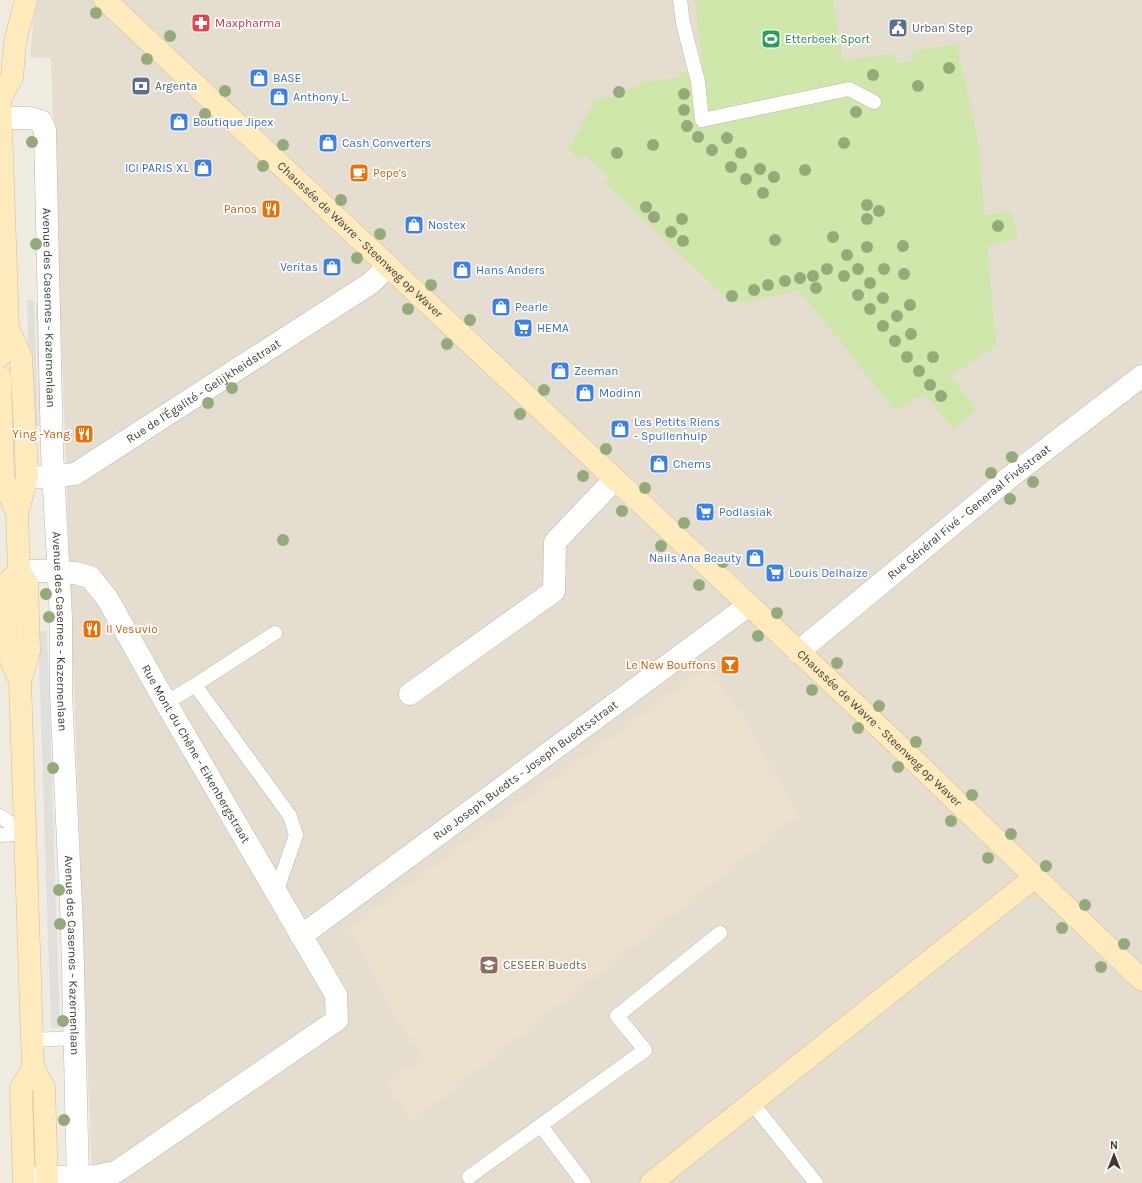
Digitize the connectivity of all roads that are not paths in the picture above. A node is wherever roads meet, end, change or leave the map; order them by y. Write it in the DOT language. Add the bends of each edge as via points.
graph roads {
  1 [pos="26,0"];
  2 [pos="105,0"];
  3 [pos="680,0"];
  4 [pos="0,99"];
  5 [pos="874,102"];
  6 [pos="0,118"];
  7 [pos="388,266"];
  8 [pos="4,329"];
  9 [pos="0,356"];
  10 [pos="1142,376"];
  11 [pos="0,377"];
  12 [pos="53,476"];
  13 [pos="26,478"];
  14 [pos="2,479"];
  15 [pos="615,479"];
  16 [pos="17,514"];
  17 [pos="19,571"];
  18 [pos="58,572"];
  19 [pos="749,605"];
  20 [pos="275,633"];
  21 [pos="798,652"];
  22 [pos="195,685"];
  23 [pos="410,694"];
  24 [pos="166,703"];
  25 [pos="0,816"];
  26 [pos="24,833"];
  27 [pos="0,835"];
  28 [pos="1035,877"];
  29 [pos="276,893"];
  30 [pos="720,933"];
  31 [pos="301,936"];
  32 [pos="1142,980"];
  33 [pos="75,1038"];
  34 [pos="31,1040"];
  35 [pos="32,1068"];
  36 [pos="752,1103"];
  37 [pos="541,1126"];
  38 [pos="469,1177"];
  39 [pos="47,1180"];
  40 [pos="78,1180"];
  41 [pos="24,1181"];
  42 [pos="584,1183"];
  43 [pos="652,1183"];
  44 [pos="816,1183"];
  1 -- 4 [label="street" via="15,42 12,77"];
  2 -- 7 [label="street, Chaussée de Wavre - Steenweg op Waver"];
  3 -- 5 [label="lane" via="683,23 698,82 702,120 849,89"];
  4 -- 6 [label="street"];
  6 -- 8 [label="street"];
  6 -- 12 [label="street, Avenue des Casernes - Kazernenlaan" via="30,118 40,121 45,130"];
  7 -- 12 [label="street, Rue de l'Égalité - Gelijkheidstraat" via="371,283 74,474"];
  7 -- 15 [label="street, Chaussée de Wavre - Steenweg op Waver"];
  8 -- 9 [label="street"];
  8 -- 13 [label="street" via="21,357"];
  10 -- 21 [label="street, Rue Général Fivé - Generaal Fivéstraat" via="1010,478"];
  11 -- 14 [label="street"];
  12 -- 13 [label="street, Rue de l'Égalité - Gelijkheidstraat"];
  12 -- 18 [label="street, Avenue des Casernes - Kazernenlaan"];
  13 -- 14 [label="street, Rue de l'Égalité - Gelijkheidstraat"];
  13 -- 16 [label="street"];
  14 -- 16 [label="street"];
  15 -- 19 [label="street, Chaussée de Wavre - Steenweg op Waver"];
  15 -- 23 [label="street" via="555,542 554,591"];
  16 -- 17 [label="street"];
  17 -- 18 [label="street, Rue Mont du Chêne - Eikenbergstraat"];
  17 -- 26 [label="street" via="6,584 7,651 20,681"];
  18 -- 24 [label="street, Rue Mont du Chêne - Eikenbergstraat" via="90,577 107,598"];
  18 -- 33 [label="street, Avenue des Casernes - Kazernenlaan"];
  19 -- 21 [label="street, Chaussée de Wavre - Steenweg op Waver"];
  19 -- 31 [label="street, Rue Joseph Buedts - Joseph Buedtsstraat"];
  20 -- 22 [label="lane"];
  21 -- 28 [label="street, Chaussée de Wavre - Steenweg op Waver"];
  22 -- 24 [label="lane"];
  22 -- 29 [label="lane" via="290,816 296,835"];
  24 -- 29 [label="street, Rue Mont du Chêne - Eikenbergstraat"];
  25 -- 26 [label="lane"];
  26 -- 27 [label="lane"];
  26 -- 34 [label="street"];
  28 -- 32 [label="street, Chaussée de Wavre - Steenweg op Waver"];
  28 -- 36 [label="street"];
  29 -- 31 [label="street, Rue Mont du Chêne - Eikenbergstraat"];
  30 -- 37 [label="lane" via="617,1016 645,1050"];
  31 -- 40 [label="street, Rue Mont du Chêne - Eikenbergstraat" via="336,995 337,1020 116,1172"];
  33 -- 34 [label="lane"];
  33 -- 40 [label="street, Avenue des Casernes - Kazernenlaan"];
  34 -- 35 [label="street"];
  35 -- 39 [label="street" via="44,1087"];
  35 -- 41 [label="street" via="21,1088"];
  36 -- 43 [label="street"];
  36 -- 44 [label="lane"];
  37 -- 38 [label="lane"];
  37 -- 42 [label="lane"];
  39 -- 40 [label="street"];
  39 -- 41 [label="street"];
}
